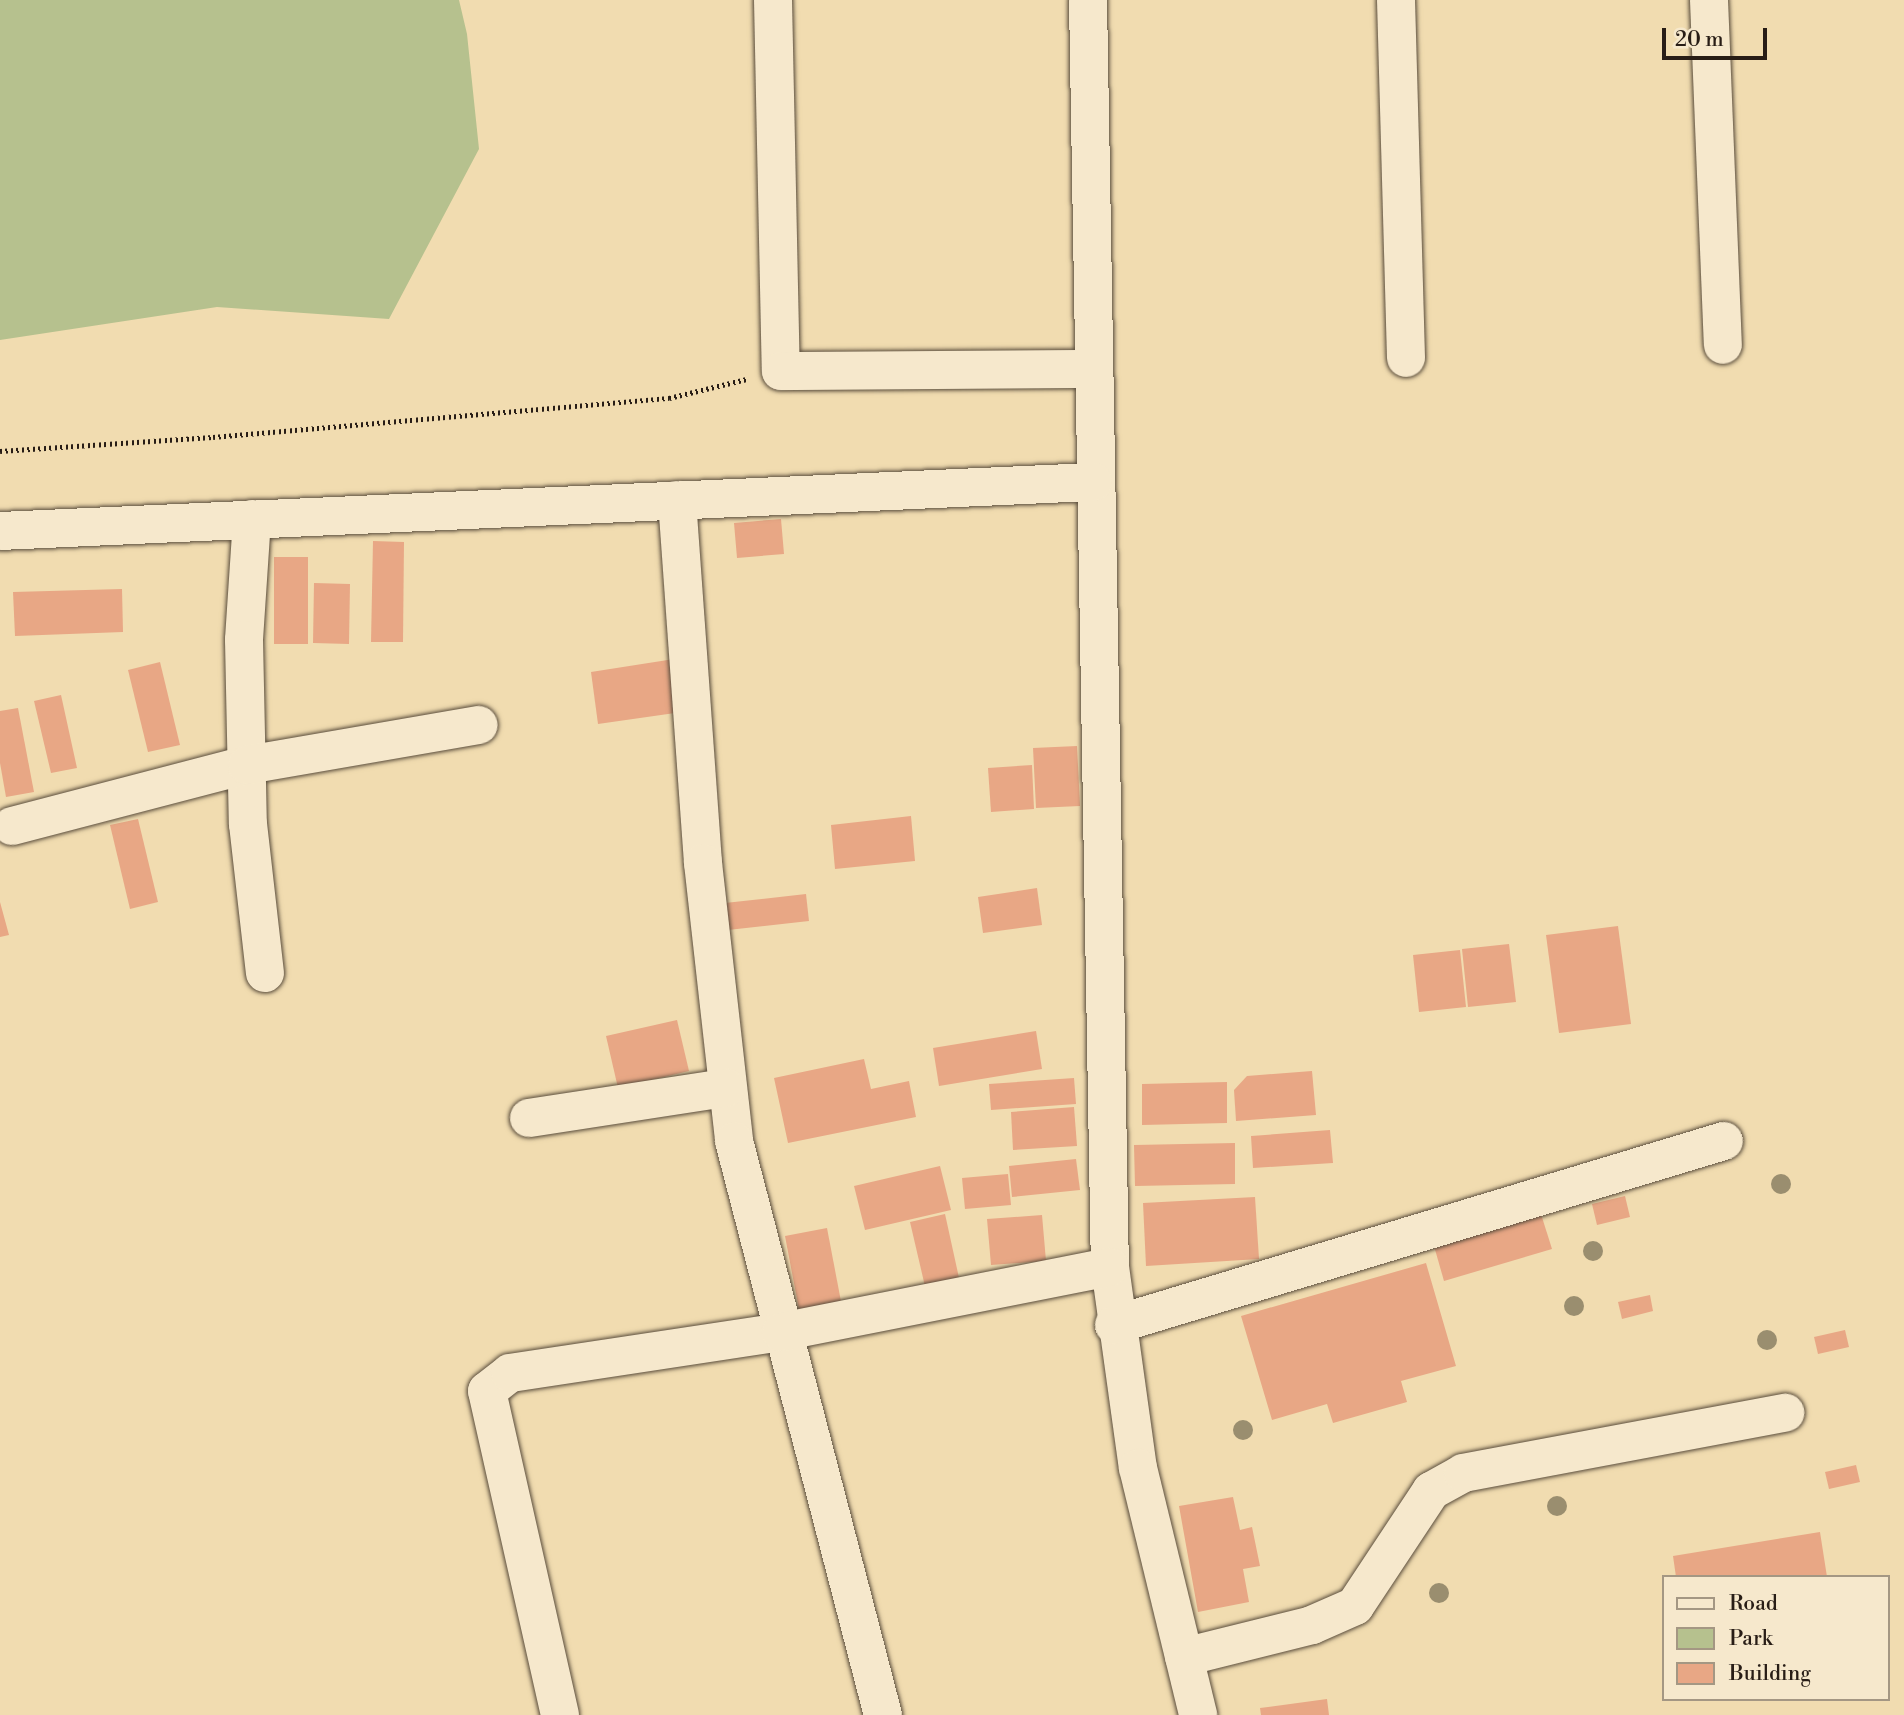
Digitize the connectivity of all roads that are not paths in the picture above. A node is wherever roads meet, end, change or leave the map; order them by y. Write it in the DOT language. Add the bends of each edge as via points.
graph roads {
  1 [pos="773,0"];
  2 [pos="1088,0"];
  3 [pos="1395,0"];
  4 [pos="1709,0"];
  5 [pos="1723,345"];
  6 [pos="1406,358"];
  7 [pos="1094,382"];
  8 [pos="1093,471"];
  9 [pos="677,500"];
  10 [pos="252,520"];
  11 [pos="0,531"];
  12 [pos="479,725"];
  13 [pos="247,765"];
  14 [pos="12,826"];
  15 [pos="265,973"];
  16 [pos="726,1088"];
  17 [pos="529,1118"];
  18 [pos="1724,1141"];
  19 [pos="1110,1268"];
  20 [pos="1114,1325"];
  21 [pos="781,1332"];
  22 [pos="1785,1413"];
  23 [pos="1184,1657"];
  24 [pos="560,1715"];
  25 [pos="883,1715"];
  26 [pos="1198,1715"];
  1 -- 7 [label="street" via="781,371"];
  2 -- 7 [label="street"];
  3 -- 6 [label="street"];
  4 -- 5 [label="street"];
  7 -- 8 [label="street"];
  8 -- 9 [label="street"];
  8 -- 19 [label="street"];
  9 -- 10 [label="street"];
  9 -- 16 [label="street" via="703,863"];
  10 -- 11 [label="street"];
  10 -- 13 [label="street" via="244,640"];
  12 -- 13 [label="street"];
  13 -- 14 [label="street"];
  13 -- 15 [label="street" via="248,824"];
  16 -- 17 [label="street"];
  16 -- 21 [label="street" via="734,1141"];
  18 -- 20 [label="street"];
  19 -- 20 [label="street"];
  19 -- 21 [label="street"];
  20 -- 23 [label="street" via="1138,1468"];
  21 -- 24 [label="street" via="510,1373 486,1391"];
  21 -- 25 [label="street"];
  22 -- 23 [label="street" via="1463,1474 1431,1491 1355,1606 1312,1625"];
  23 -- 26 [label="street"];
}
